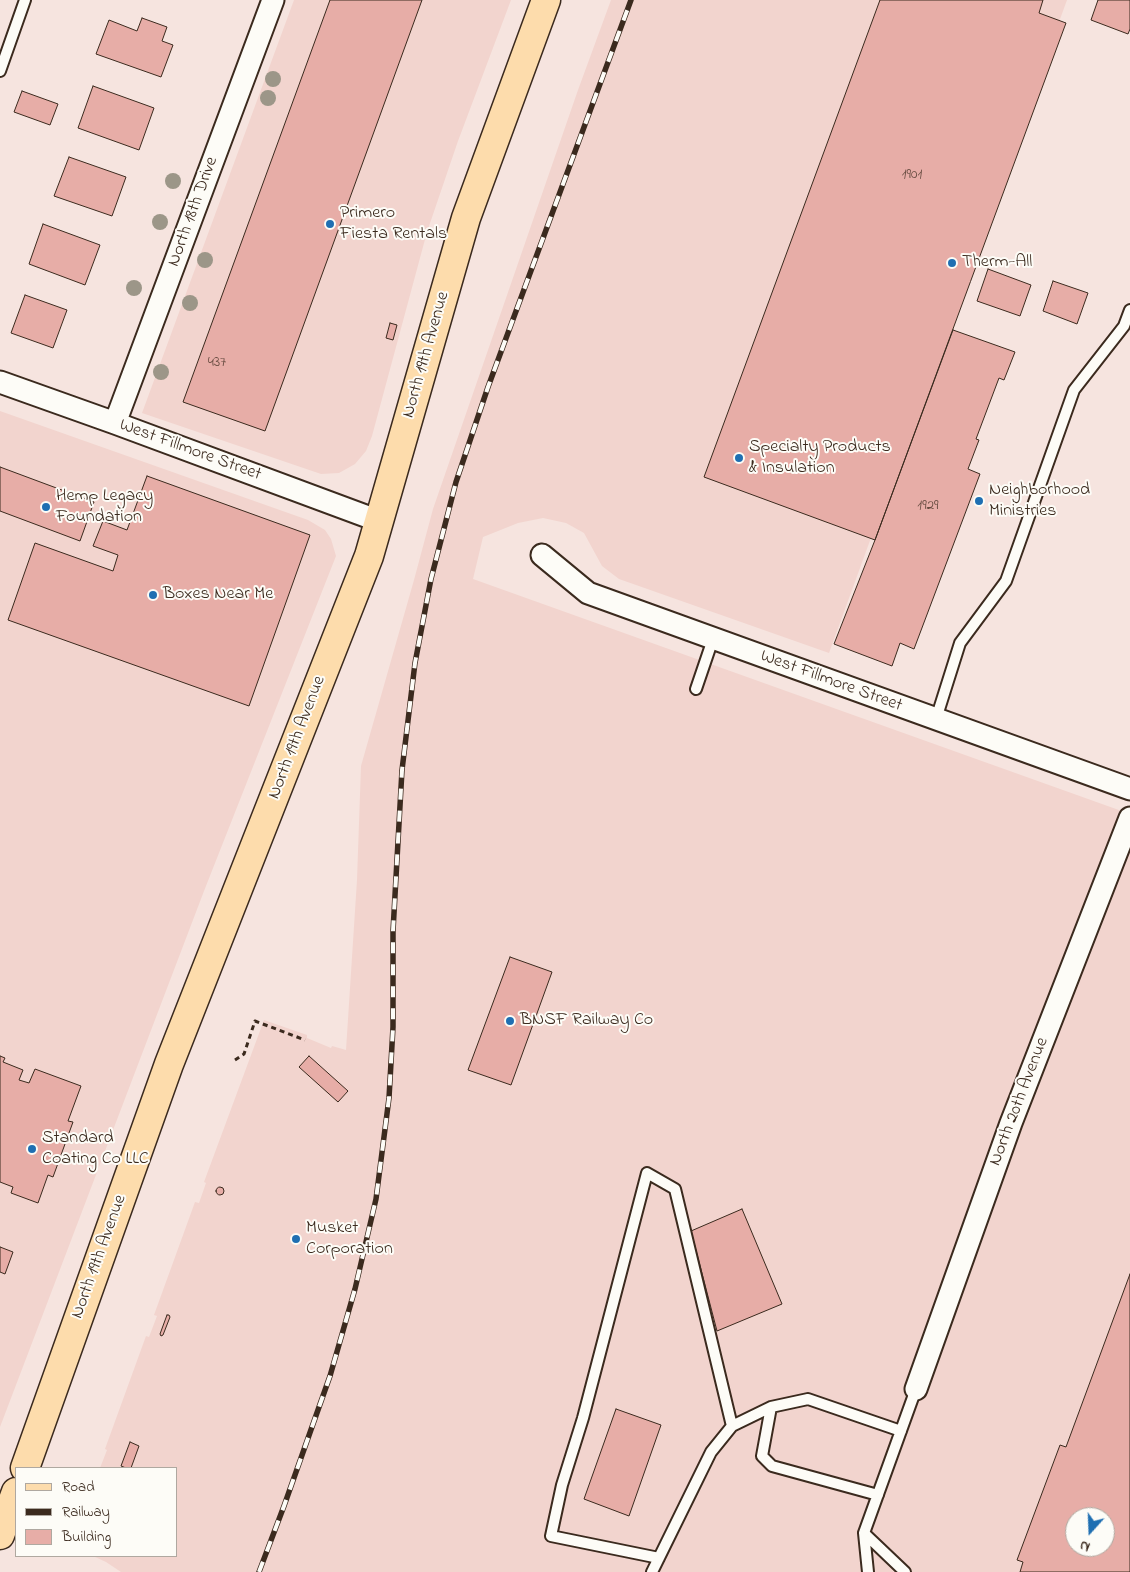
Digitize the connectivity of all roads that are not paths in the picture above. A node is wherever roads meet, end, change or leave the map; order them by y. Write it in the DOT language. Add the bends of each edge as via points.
graph roads {
  1 [pos="25,0"];
  2 [pos="273,0"];
  3 [pos="546,0"];
  4 [pos="0,71"];
  5 [pos="1130,310"];
  6 [pos="0,382"];
  7 [pos="115,423"];
  8 [pos="379,521"];
  9 [pos="542,556"];
  10 [pos="713,639"];
  11 [pos="696,689"];
  12 [pos="936,719"];
  13 [pos="1130,789"];
  14 [pos="1130,818"];
  15 [pos="916,1389"];
  16 [pos="771,1407"];
  17 [pos="732,1426"];
  18 [pos="901,1431"];
  19 [pos="25,1467"];
  20 [pos="15,1495"];
  21 [pos="878,1495"];
  22 [pos="864,1533"];
  23 [pos="0,1535"];
  24 [pos="659,1558"];
  25 [pos="652,1572"];
  26 [pos="868,1572"];
  27 [pos="905,1572"];
  1 -- 4 [label="lane"];
  2 -- 7 [label="street, North 18th Drive"];
  3 -- 8 [label="main road, North 19th Avenue" via="466,218"];
  5 -- 12 [label="lane" via="1124,326 1074,390 1006,582 960,643"];
  6 -- 7 [label="street, West Fillmore Street"];
  7 -- 8 [label="street, West Fillmore Street"];
  8 -- 19 [label="main road, North 19th Avenue" via="369,556 169,1064"];
  9 -- 10 [label="street, West Fillmore Street" via="588,594"];
  10 -- 11 [label="lane"];
  10 -- 12 [label="street, West Fillmore Street"];
  12 -- 13 [label="street, West Fillmore Street"];
  14 -- 15 [label="street, North 20th Avenue" via="1011,1123"];
  15 -- 18 [label="lane"];
  16 -- 17 [label="lane"];
  16 -- 18 [label="lane" via="808,1399"];
  16 -- 21 [label="lane" via="762,1456 772,1466"];
  17 -- 24 [label="lane" via="711,1452"];
  17 -- 24 [label="lane" via="675,1190 647,1173 551,1536"];
  18 -- 21 [label="lane"];
  20 -- 23 [label="main road"];
  21 -- 22 [label="lane"];
  22 -- 26 [label="lane"];
  22 -- 27 [label="lane"];
  24 -- 25 [label="lane"];
}
